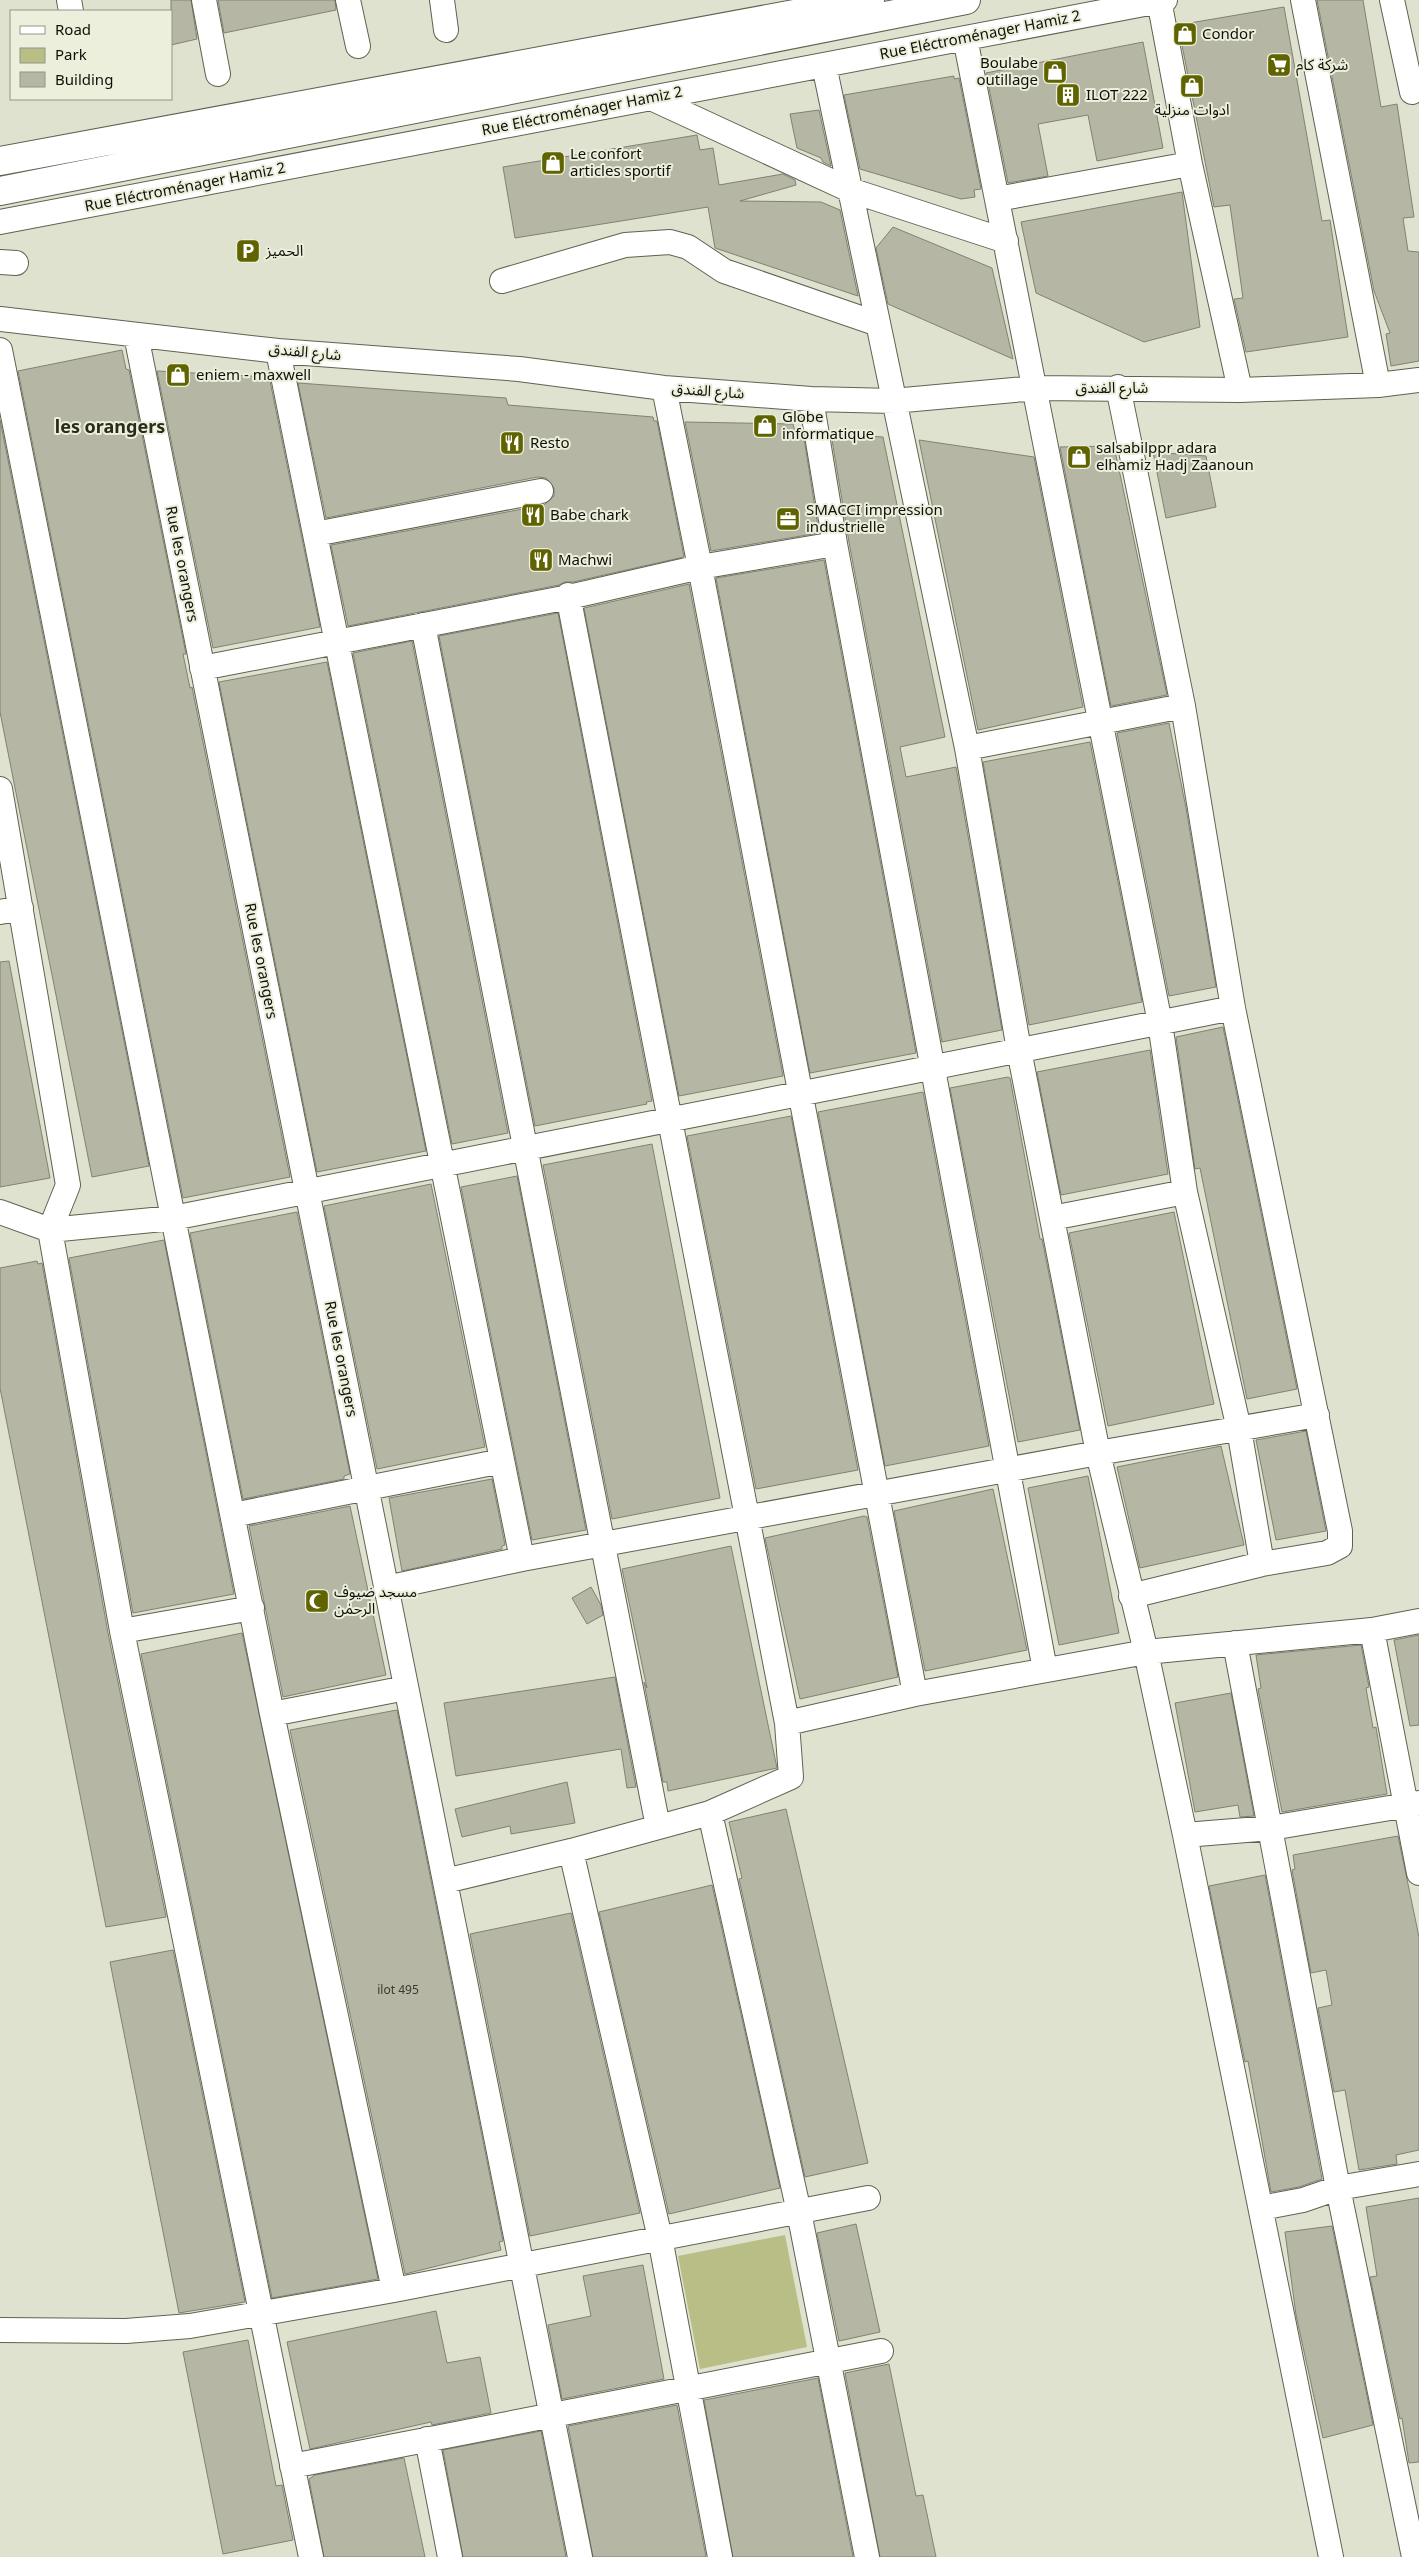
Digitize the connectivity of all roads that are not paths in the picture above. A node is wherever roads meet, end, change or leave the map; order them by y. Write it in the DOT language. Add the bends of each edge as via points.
graph roads {
  1 [pos="204,0"];
  2 [pos="348,0"];
  3 [pos="442,0"];
  4 [pos="870,0"];
  5 [pos="966,0"];
  6 [pos="1161,0"];
  7 [pos="1303,0"];
  8 [pos="1392,0"];
  9 [pos="446,30"];
  10 [pos="965,38"];
  11 [pos="358,46"];
  12 [pos="824,65"];
  13 [pos="218,74"];
  14 [pos="1412,92"];
  15 [pos="652,98"];
  16 [pos="0,161"];
  17 [pos="1190,164"];
  18 [pos="850,190"];
  19 [pos="0,191"];
  20 [pos="997,199"];
  21 [pos="0,222"];
  22 [pos="1006,241"];
  23 [pos="502,280"];
  24 [pos="0,319"];
  25 [pos="878,324"];
  26 [pos="136,335"];
  27 [pos="0,350"];
  28 [pos="278,351"];
  29 [pos="1419,380"];
  30 [pos="1378,385"];
  31 [pos="664,388"];
  32 [pos="1036,388"];
  33 [pos="1118,388"];
  34 [pos="1240,390"];
  35 [pos="811,399"];
  36 [pos="893,401"];
  37 [pos="542,491"];
  38 [pos="315,534"];
  39 [pos="835,544"];
  40 [pos="700,567"];
  41 [pos="569,596"];
  42 [pos="423,625"];
  43 [pos="337,642"];
  44 [pos="202,668"];
  45 [pos="1182,706"];
  46 [pos="1100,722"];
  47 [pos="967,748"];
  48 [pos="0,789"];
  49 [pos="10,910"];
  50 [pos="1233,1008"];
  51 [pos="1160,1023"];
  52 [pos="1019,1050"];
  53 [pos="933,1068"];
  54 [pos="800,1094"];
  55 [pos="670,1119"];
  56 [pos="526,1148"];
  57 [pos="442,1164"];
  58 [pos="307,1191"];
  59 [pos="1186,1192"];
  60 [pos="0,1212"];
  61 [pos="173,1218"];
  62 [pos="1052,1218"];
  63 [pos="50,1230"];
  64 [pos="1317,1415"];
  65 [pos="1239,1429"];
  66 [pos="1098,1453"];
  67 [pos="502,1461"];
  68 [pos="1008,1471"];
  69 [pos="366,1487"];
  70 [pos="877,1495"];
  71 [pos="234,1515"];
  72 [pos="748,1518"];
  73 [pos="604,1544"];
  74 [pos="522,1559"];
  75 [pos="1262,1564"];
  76 [pos="386,1588"];
  77 [pos="1131,1596"];
  78 [pos="252,1608"];
  79 [pos="1419,1621"];
  80 [pos="1372,1630"];
  81 [pos="122,1631"];
  82 [pos="1235,1643"];
  83 [pos="1146,1652"];
  84 [pos="1045,1670"];
  85 [pos="406,1688"];
  86 [pos="915,1694"];
  87 [pos="272,1714"];
  88 [pos="787,1723"];
  89 [pos="1412,1804"];
  90 [pos="710,1813"];
  91 [pos="658,1827"];
  92 [pos="1271,1828"];
  93 [pos="1185,1835"];
  94 [pos="571,1851"];
  95 [pos="1419,1874"];
  96 [pos="445,1881"];
  97 [pos="1419,2174"];
  98 [pos="1338,2188"];
  99 [pos="868,2198"];
  100 [pos="1261,2208"];
  101 [pos="799,2212"];
  102 [pos="660,2238"];
  103 [pos="522,2265"];
  104 [pos="394,2290"];
  105 [pos="261,2314"];
  106 [pos="0,2330"];
  107 [pos="881,2351"];
  108 [pos="828,2361"];
  109 [pos="690,2388"];
  110 [pos="552,2415"];
  111 [pos="428,2439"];
  112 [pos="292,2466"];
  113 [pos="311,2557"];
  114 [pos="450,2557"];
  115 [pos="580,2557"];
  116 [pos="720,2557"];
  117 [pos="867,2557"];
  118 [pos="1331,2557"];
  119 [pos="1414,2557"];
  1 -- 13 [label="street"];
  2 -- 11 [label="street"];
  3 -- 9 [label="street"];
  4 -- 16 [label="highway"];
  5 -- 19 [label="highway"];
  6 -- 10 [label="street, Rue Eléctroménager Hamiz 2"];
  6 -- 17 [label="street"];
  7 -- 30 [label="street"];
  8 -- 14 [label="street"];
  10 -- 12 [label="street, Rue Eléctroménager Hamiz 2"];
  10 -- 20 [label="street"];
  12 -- 15 [label="street, Rue Eléctroménager Hamiz 2"];
  12 -- 18 [label="street"];
  15 -- 18 [label="street"];
  15 -- 21 [label="street, Rue Eléctroménager Hamiz 2"];
  17 -- 20 [label="street"];
  17 -- 34 [label="street"];
  18 -- 22 [label="street"];
  18 -- 25 [label="street"];
  20 -- 22 [label="street"];
  22 -- 32 [label="street"];
  23 -- 25 [label="street" via="626,245 670,242 688,246 724,271"];
  24 -- 26 [label="street, شارع الفندق"];
  25 -- 36 [label="street"];
  26 -- 28 [label="street, شارع الفندق"];
  26 -- 44 [label="street, Rue les orangers"];
  27 -- 61 [label="street"];
  28 -- 31 [label="street, شارع الفندق" via="519,369"];
  28 -- 38 [label="street"];
  29 -- 30 [label="street, شارع الفندق"];
  30 -- 34 [label="street, شارع الفندق"];
  31 -- 35 [label="street, شارع الفندق"];
  31 -- 40 [label="street"];
  32 -- 33 [label="street, شارع الفندق"];
  32 -- 36 [label="street, شارع الفندق"];
  32 -- 46 [label="street"];
  33 -- 34 [label="street, شارع الفندق"];
  33 -- 45 [label="street"];
  35 -- 36 [label="street, شارع الفندق"];
  35 -- 39 [label="street"];
  36 -- 47 [label="street"];
  37 -- 38 [label="street"];
  38 -- 43 [label="street"];
  39 -- 40 [label="street"];
  39 -- 53 [label="street"];
  40 -- 41 [label="street"];
  40 -- 54 [label="street"];
  41 -- 42 [label="street"];
  41 -- 55 [label="street"];
  42 -- 43 [label="street"];
  42 -- 56 [label="street"];
  43 -- 44 [label="street"];
  43 -- 57 [label="street"];
  44 -- 58 [label="street, Rue les orangers"];
  45 -- 46 [label="street"];
  45 -- 50 [label="street"];
  46 -- 47 [label="street"];
  46 -- 51 [label="street"];
  47 -- 52 [label="street"];
  48 -- 49 [label="street"];
  49 -- 63 [label="street" via="68,1185"];
  50 -- 51 [label="street"];
  50 -- 64 [label="street"];
  51 -- 52 [label="street"];
  51 -- 59 [label="street"];
  52 -- 53 [label="street"];
  52 -- 62 [label="street"];
  53 -- 54 [label="street"];
  53 -- 68 [label="street"];
  54 -- 55 [label="street"];
  54 -- 70 [label="street"];
  55 -- 56 [label="street"];
  55 -- 72 [label="street"];
  56 -- 57 [label="street"];
  56 -- 73 [label="street"];
  57 -- 58 [label="street"];
  57 -- 67 [label="street"];
  58 -- 61 [label="street"];
  58 -- 69 [label="street, Rue les orangers"];
  59 -- 62 [label="street"];
  59 -- 65 [label="street"];
  60 -- 63 [label="street"];
  61 -- 63 [label="street"];
  61 -- 71 [label="street"];
  62 -- 66 [label="street"];
  63 -- 81 [label="street"];
  64 -- 65 [label="street"];
  64 -- 75 [label="street" via="1340,1531 1340,1546 1327,1553"];
  65 -- 66 [label="street"];
  65 -- 75 [label="street"];
  66 -- 68 [label="street"];
  66 -- 77 [label="street"];
  67 -- 69 [label="street"];
  67 -- 74 [label="street"];
  68 -- 70 [label="street"];
  68 -- 84 [label="street"];
  69 -- 71 [label="street"];
  69 -- 76 [label="street, Rue les orangers"];
  70 -- 72 [label="street"];
  70 -- 86 [label="street"];
  71 -- 78 [label="street"];
  72 -- 73 [label="street"];
  72 -- 88 [label="street"];
  73 -- 74 [label="street"];
  73 -- 91 [label="street"];
  74 -- 76 [label="street"];
  75 -- 77 [label="street"];
  76 -- 85 [label="street, Rue les orangers"];
  77 -- 83 [label="street"];
  78 -- 81 [label="street"];
  78 -- 87 [label="street"];
  79 -- 80 [label="street"];
  80 -- 82 [label="street"];
  80 -- 89 [label="street"];
  81 -- 105 [label="street"];
  82 -- 83 [label="street"];
  82 -- 92 [label="street"];
  83 -- 84 [label="street"];
  83 -- 93 [label="street"];
  84 -- 86 [label="street"];
  85 -- 87 [label="street"];
  85 -- 96 [label="street, Rue les orangers"];
  86 -- 88 [label="street"];
  87 -- 104 [label="street"];
  88 -- 90 [label="street" via="791,1778"];
  89 -- 92 [label="street"];
  89 -- 95 [label="street"];
  90 -- 91 [label="street"];
  90 -- 101 [label="street"];
  91 -- 94 [label="street"];
  92 -- 93 [label="street"];
  92 -- 98 [label="street"];
  93 -- 100 [label="street"];
  94 -- 96 [label="street"];
  94 -- 102 [label="street"];
  96 -- 103 [label="street, Rue les orangers"];
  97 -- 98 [label="street"];
  98 -- 100 [label="street" via="1304,2200"];
  98 -- 119 [label="street"];
  99 -- 101 [label="street"];
  100 -- 118 [label="street"];
  101 -- 102 [label="street"];
  101 -- 108 [label="street"];
  102 -- 103 [label="street"];
  102 -- 109 [label="street"];
  103 -- 104 [label="street"];
  103 -- 110 [label="street, Rue les orangers"];
  104 -- 105 [label="street"];
  105 -- 106 [label="street" via="148,2330"];
  105 -- 112 [label="street"];
  107 -- 108 [label="street"];
  108 -- 109 [label="street"];
  108 -- 117 [label="street"];
  109 -- 110 [label="street"];
  109 -- 116 [label="street"];
  110 -- 111 [label="street"];
  110 -- 115 [label="street, Rue les orangers"];
  111 -- 112 [label="street"];
  111 -- 114 [label="street"];
  112 -- 113 [label="street"];
}
